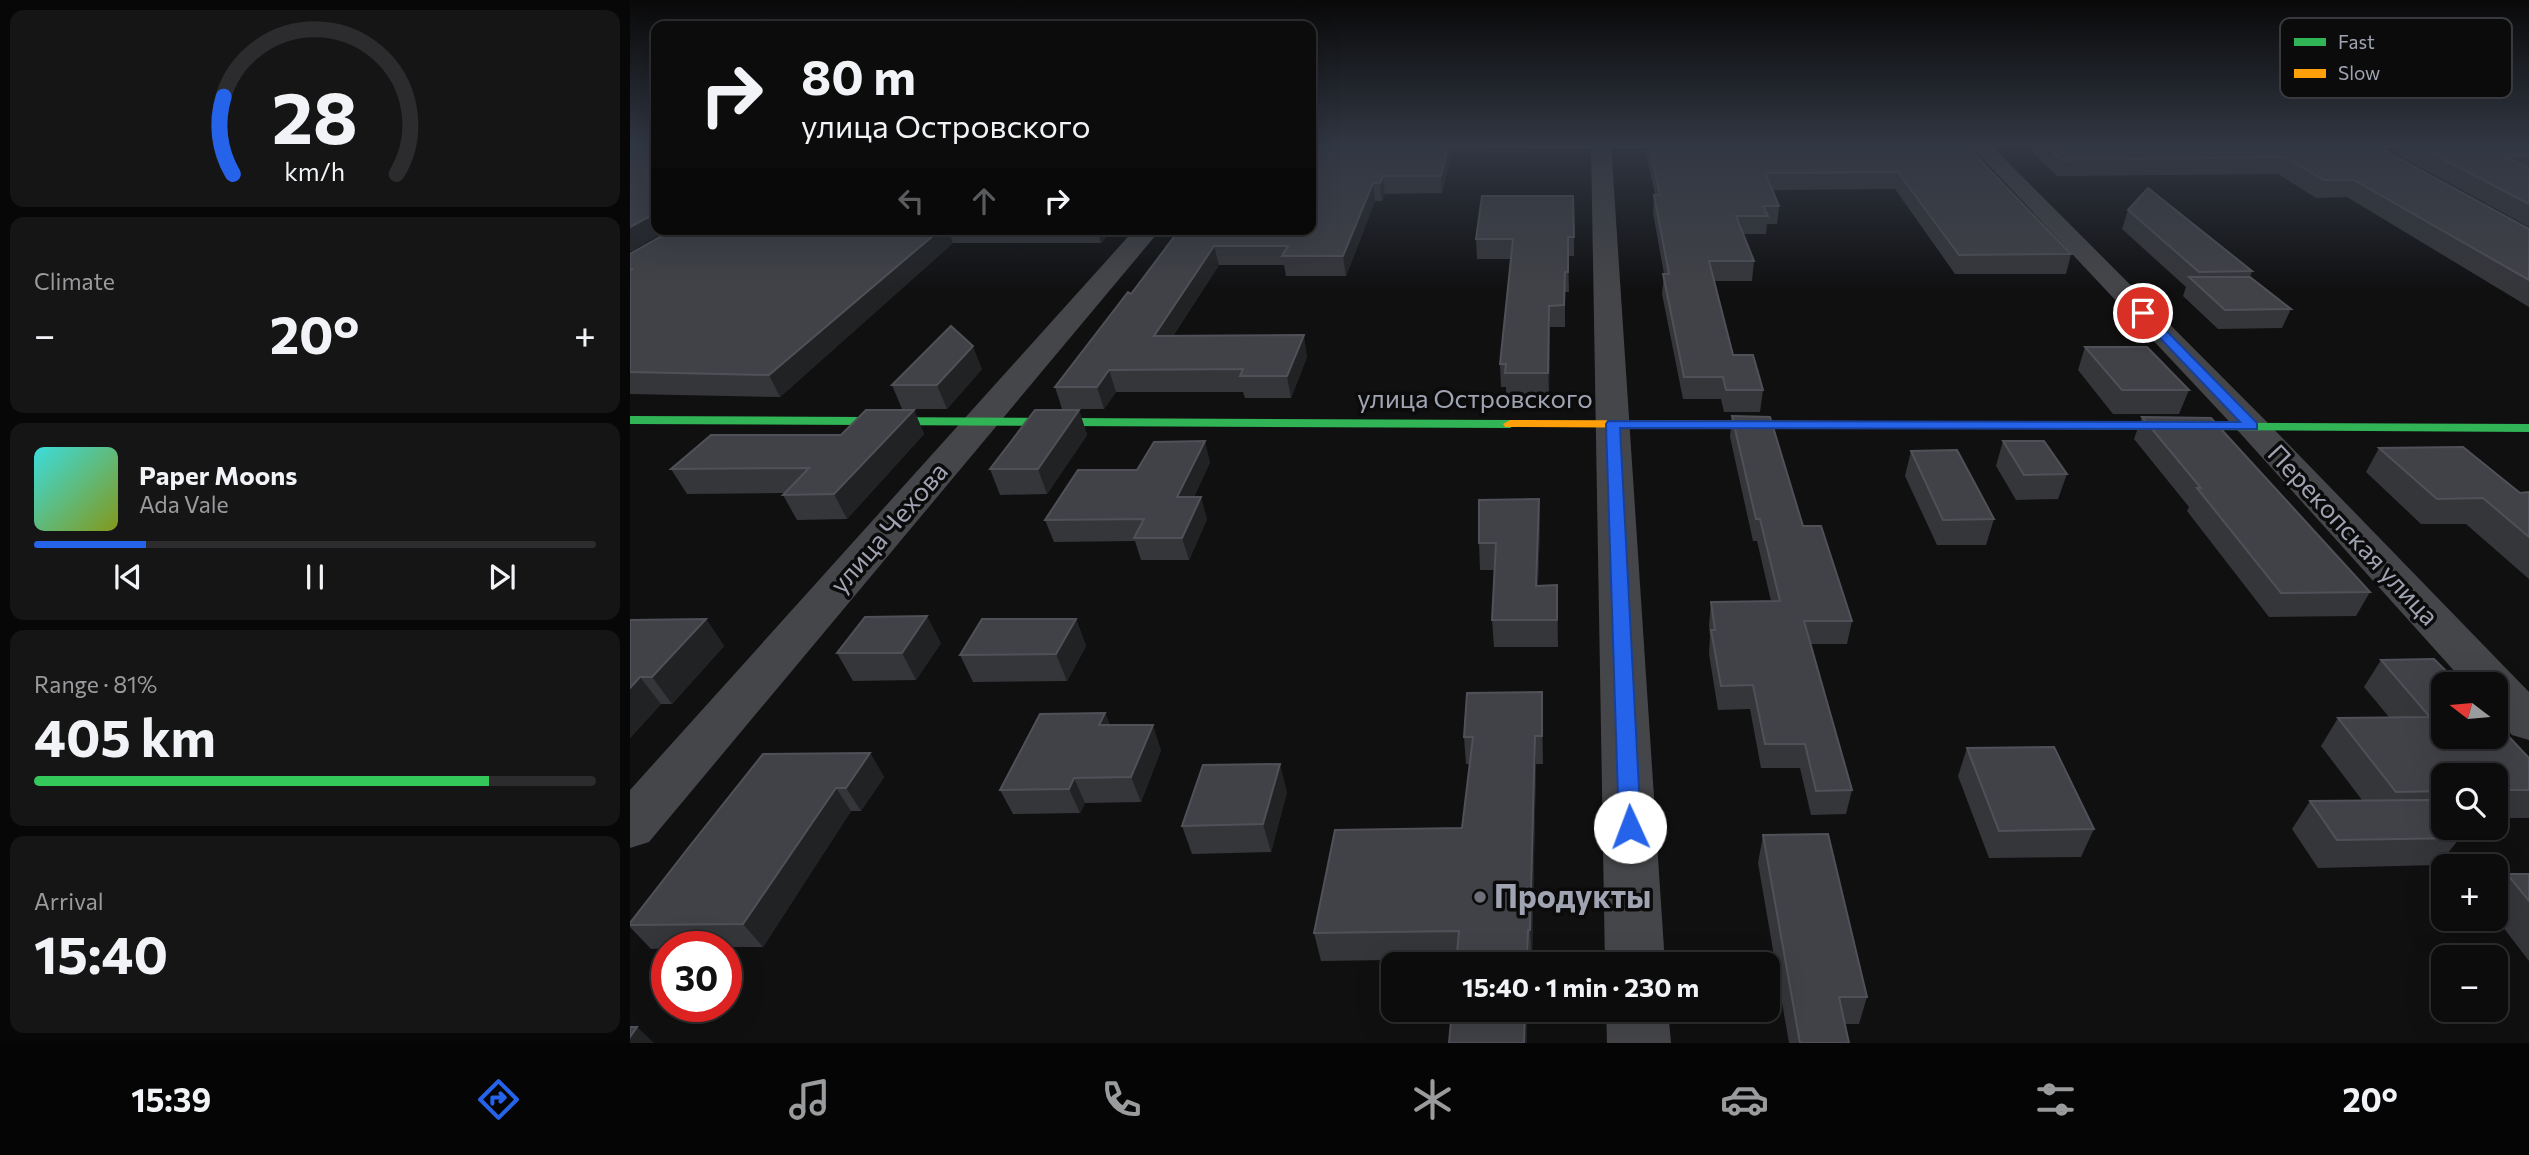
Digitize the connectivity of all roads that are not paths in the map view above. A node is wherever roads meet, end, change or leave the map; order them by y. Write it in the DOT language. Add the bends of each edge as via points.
graph roads {
  1 [pos="1604,193"];
  2 [pos="2026,193"];
  3 [pos="1144,235"];
  4 [pos="630,419"];
  5 [pos="982,421"];
  6 [pos="1613,424"];
  7 [pos="2252,426"];
  8 [pos="2529,428"];
  9 [pos="2482,672"];
  10 [pos="2508,700"];
  11 [pos="2529,722"];
  12 [pos="630,826"];
  13 [pos="1635,952"];
  14 [pos="1638,1022"];
  15 [pos="1639,1043"];
  1 -- 6 [label="street"];
  2 -- 7 [label="street, Перекопская улица"];
  3 -- 5 [label="street, улица Чехова"];
  4 -- 5 [label="street, улица Островского"];
  5 -- 6 [label="street, улица Островского"];
  5 -- 12 [label="street, улица Чехова"];
  6 -- 7 [label="street, улица Островского"];
  6 -- 13 [label="street"];
  7 -- 8 [label="street, улица Островского"];
  7 -- 9 [label="street, Перекопская улица"];
  10 -- 11 [label="street, Перекопская улица"];
  14 -- 15 [label="street"];
}
